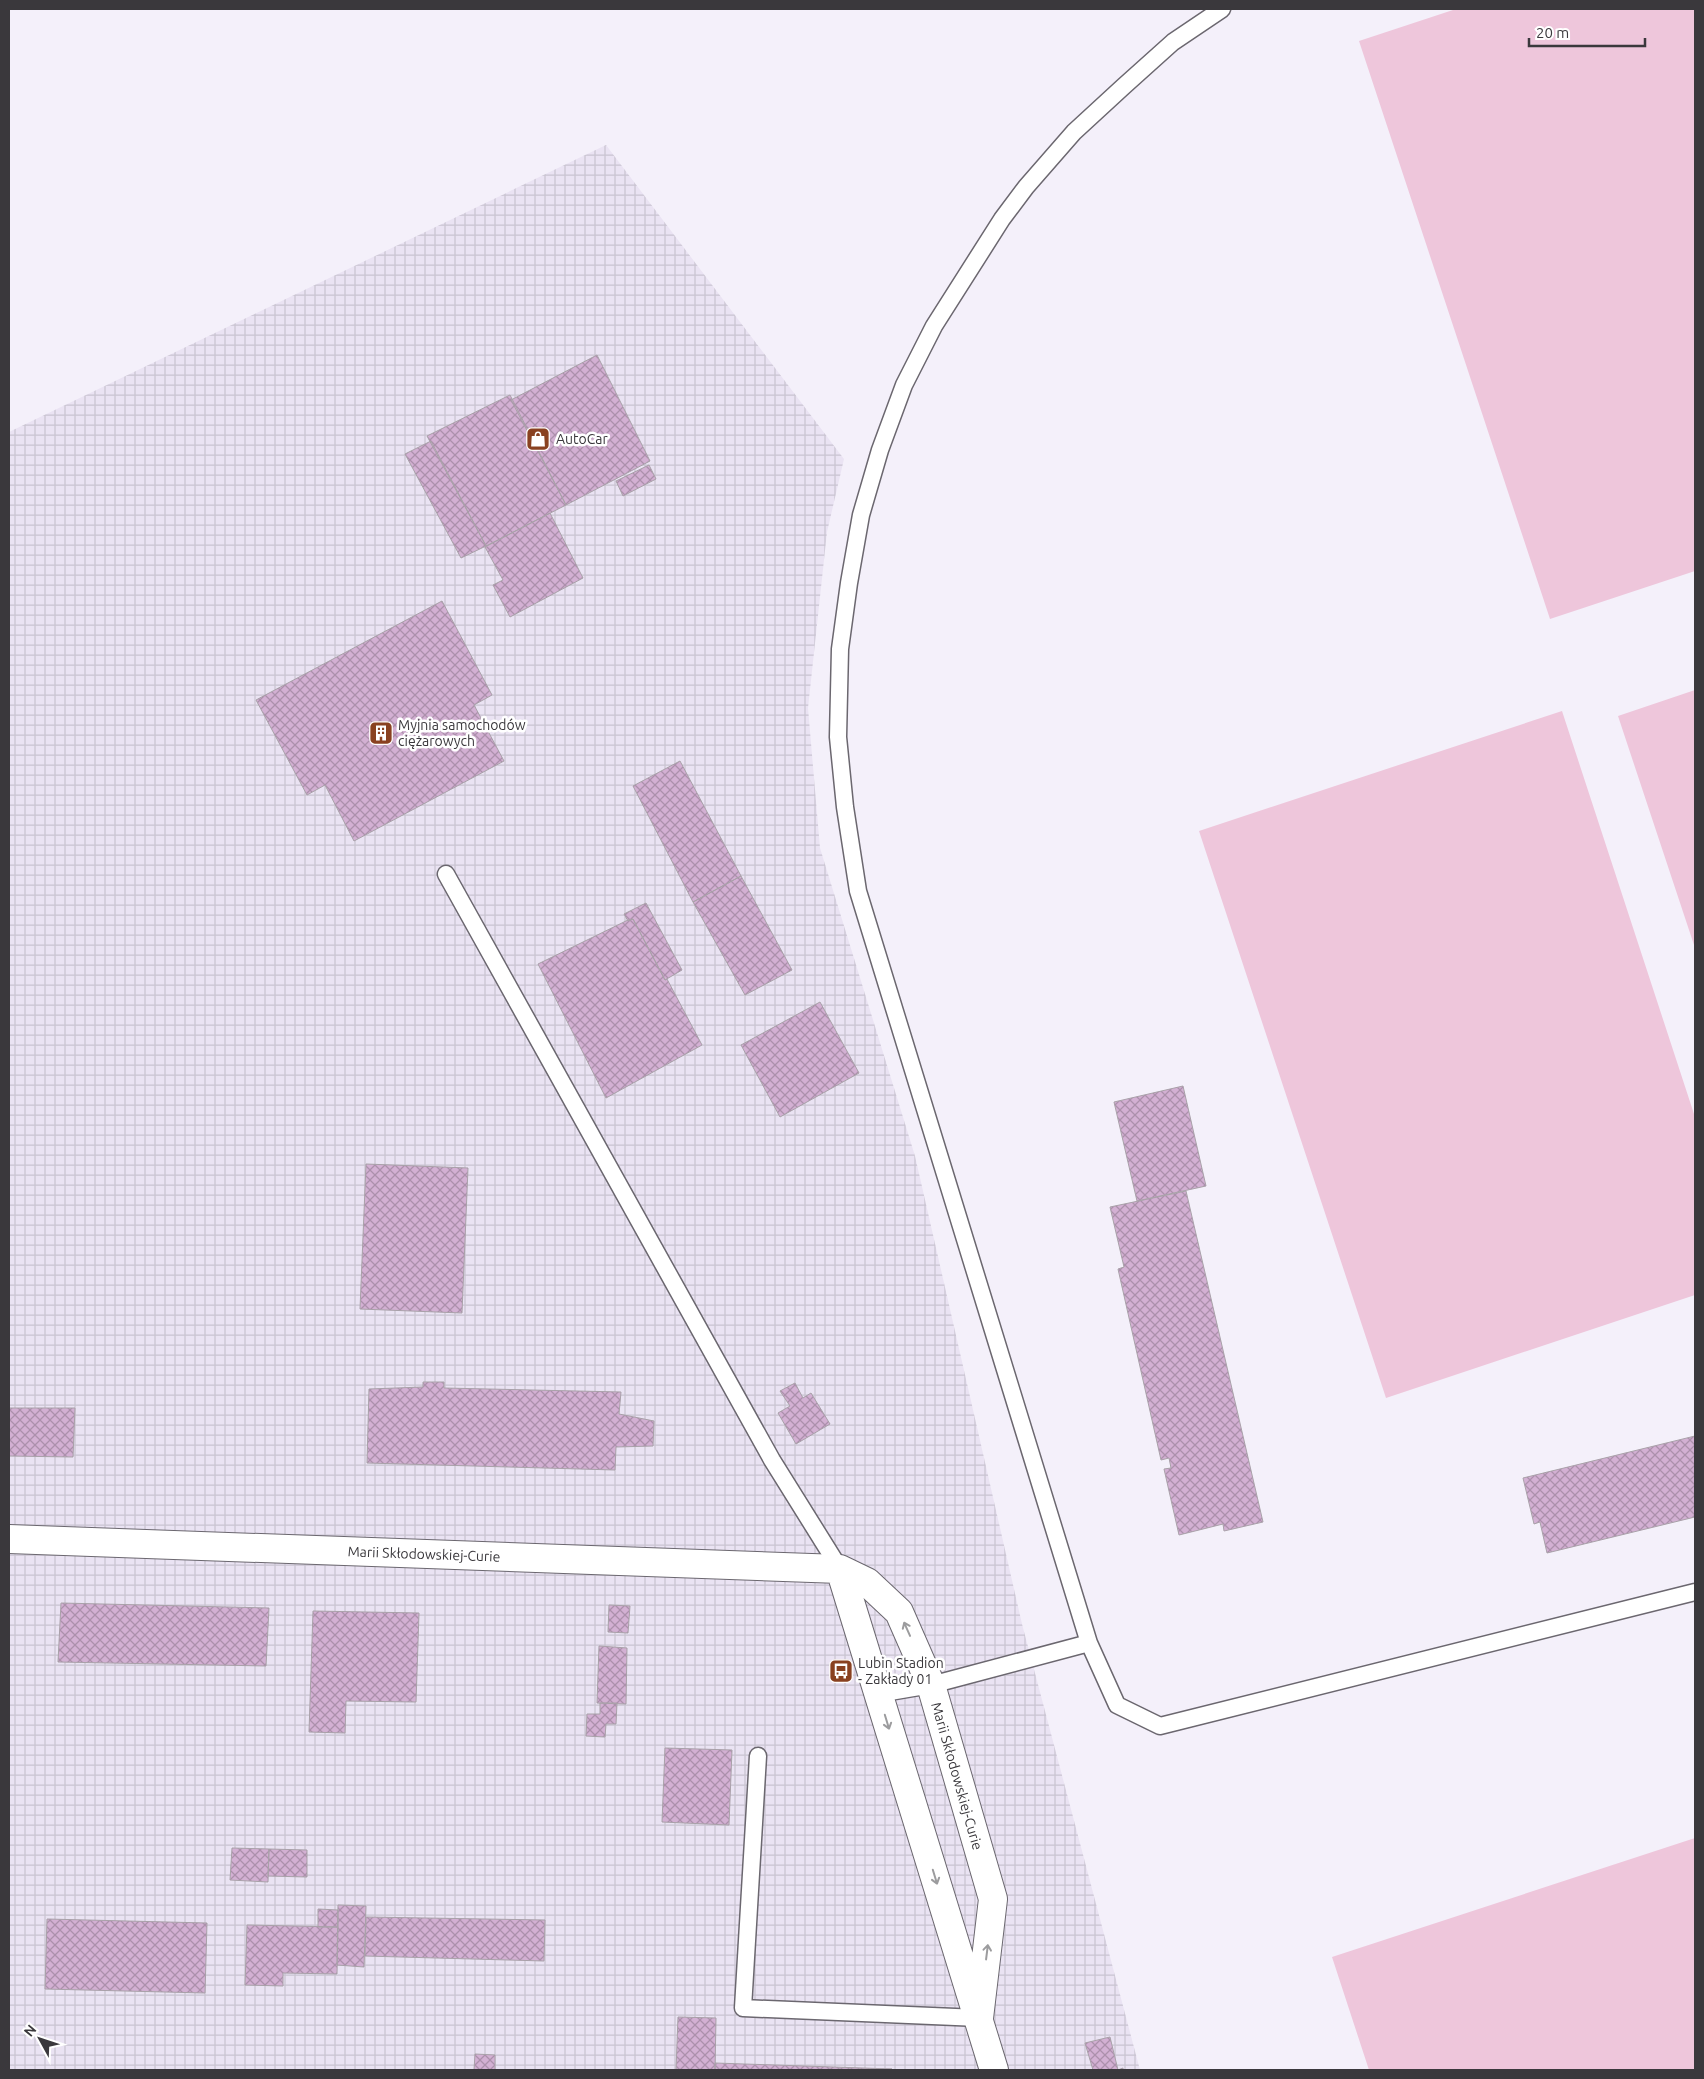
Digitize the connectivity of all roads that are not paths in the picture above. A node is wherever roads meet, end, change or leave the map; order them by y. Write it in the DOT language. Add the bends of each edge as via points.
graph roads {
  1 [pos="1222,9"];
  2 [pos="446,874"];
  3 [pos="9,1538"];
  4 [pos="840,1569"];
  5 [pos="1695,1592"];
  6 [pos="1089,1643"];
  7 [pos="931,1685"];
  8 [pos="878,1694"];
  9 [pos="758,1756"];
  10 [pos="979,2018"];
  11 [pos="994,2070"];
  1 -- 6 [label="lane" via="1173,42 1074,132 1002,218 934,326 904,385 861,515 840,649 838,737 858,891"];
  2 -- 4 [label="lane" via="772,1460"];
  3 -- 4 [label="street, Marii Skłodowskiej-Curie"];
  7 -- 4 [label="street, Marii Skłodowskiej-Curie, one-way" via="899,1612 867,1582"];
  4 -- 8 [label="street, Marii Skłodowskiej-Curie"];
  5 -- 6 [label="lane" via="1160,1726 1117,1705"];
  6 -- 7 [label="lane"];
  7 -- 8 [label="lane"];
  10 -- 7 [label="street, Marii Skłodowskiej-Curie, one-way" via="993,1899"];
  8 -- 10 [label="street, Marii Skłodowskiej-Curie, one-way"];
  9 -- 10 [label="lane" via="743,2008"];
  10 -- 11 [label="street, Marii Skłodowskiej-Curie"];
}
